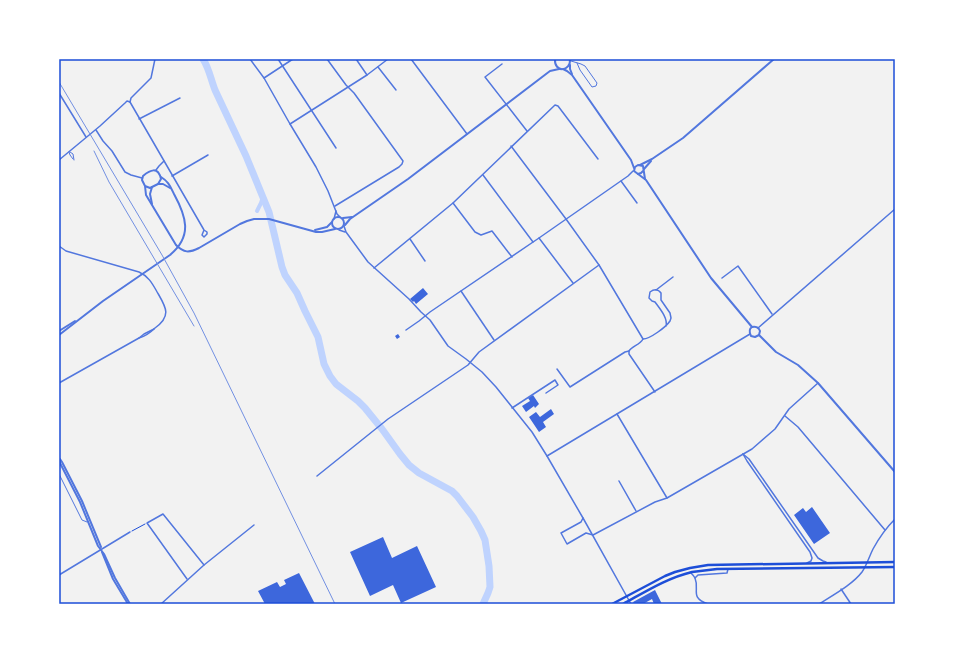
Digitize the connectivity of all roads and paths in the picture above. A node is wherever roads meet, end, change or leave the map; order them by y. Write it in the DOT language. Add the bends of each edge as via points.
graph roads {
  1 [pos="155,59"];
  2 [pos="250,59"];
  3 [pos="278,59"];
  4 [pos="293,59"];
  5 [pos="327,59"];
  6 [pos="356,59"];
  7 [pos="388,59"];
  8 [pos="411,59"];
  9 [pos="774,59"];
  10 [pos="555,61"];
  11 [pos="570,61"];
  12 [pos="577,63"];
  13 [pos="502,64"];
  14 [pos="283,66"];
  15 [pos="378,67"];
  16 [pos="559,69"];
  17 [pos="563,69"];
  18 [pos="550,71"];
  19 [pos="367,75"];
  20 [pos="572,75"];
  21 [pos="264,78"];
  22 [pos="348,87"];
  23 [pos="396,90"];
  24 [pos="59,93"];
  25 [pos="180,98"];
  26 [pos="130,102"];
  27 [pos="507,104"];
  28 [pos="311,110"];
  29 [pos="140,119"];
  30 [pos="290,124"];
  31 [pos="96,130"];
  32 [pos="527,131"];
  33 [pos="467,134"];
  34 [pos="86,137"];
  35 [pos="511,146"];
  36 [pos="336,148"];
  37 [pos="208,155"];
  38 [pos="59,159"];
  39 [pos="598,159"];
  40 [pos="652,159"];
  41 [pos="631,160"];
  42 [pos="164,161"];
  43 [pos="639,165"];
  44 [pos="634,169"];
  45 [pos="644,170"];
  46 [pos="156,171"];
  47 [pos="638,174"];
  48 [pos="483,175"];
  49 [pos="161,176"];
  50 [pos="172,176"];
  51 [pos="628,176"];
  52 [pos="142,178"];
  53 [pos="646,180"];
  54 [pos="621,181"];
  55 [pos="158,184"];
  56 [pos="145,186"];
  57 [pos="152,187"];
  58 [pos="171,189"];
  59 [pos="453,203"];
  60 [pos="637,203"];
  61 [pos="153,205"];
  62 [pos="335,206"];
  63 [pos="895,209"];
  64 [pos="336,211"];
  65 [pos="353,216"];
  66 [pos="341,218"];
  67 [pos="334,219"];
  68 [pos="566,219"];
  69 [pos="332,222"];
  70 [pos="344,226"];
  71 [pos="336,229"];
  72 [pos="204,230"];
  73 [pos="339,230"];
  74 [pos="312,231"];
  75 [pos="346,232"];
  76 [pos="540,238"];
  77 [pos="410,239"];
  78 [pos="533,242"];
  79 [pos="59,246"];
  80 [pos="512,257"];
  81 [pos="425,261"];
  82 [pos="598,266"];
  83 [pos="374,268"];
  84 [pos="673,277"];
  85 [pos="722,278"];
  86 [pos="573,284"];
  87 [pos="656,290"];
  88 [pos="461,291"];
  89 [pos="772,314"];
  90 [pos="426,315"];
  91 [pos="80,318"];
  92 [pos="666,326"];
  93 [pos="752,327"];
  94 [pos="758,328"];
  95 [pos="406,330"];
  96 [pos="59,332"];
  97 [pos="750,334"];
  98 [pos="59,335"];
  99 [pos="759,335"];
  100 [pos="643,339"];
  101 [pos="494,340"];
  102 [pos="629,352"];
  103 [pos="470,363"];
  104 [pos="557,369"];
  105 [pos="59,383"];
  106 [pos="818,383"];
  107 [pos="655,392"];
  108 [pos="546,393"];
  109 [pos="512,408"];
  110 [pos="617,414"];
  111 [pos="785,416"];
  112 [pos="744,454"];
  113 [pos="547,456"];
  114 [pos="59,459"];
  115 [pos="895,472"];
  116 [pos="59,474"];
  117 [pos="317,476"];
  118 [pos="619,481"];
  119 [pos="667,498"];
  120 [pos="636,511"];
  121 [pos="583,518"];
  122 [pos="895,519"];
  123 [pos="90,522"];
  124 [pos="147,523"];
  125 [pos="254,525"];
  126 [pos="885,530"];
  127 [pos="130,532"];
  128 [pos="593,535"];
  129 [pos="101,550"];
  130 [pos="895,562"];
  131 [pos="830,563"];
  132 [pos="867,563"];
  133 [pos="806,564"];
  134 [pos="204,566"];
  135 [pos="895,567"];
  136 [pos="864,568"];
  137 [pos="728,569"];
  138 [pos="691,572"];
  139 [pos="59,575"];
  140 [pos="695,578"];
  141 [pos="187,579"];
  142 [pos="841,589"];
  143 [pos="627,596"];
  144 [pos="629,600"];
  145 [pos="129,604"];
  146 [pos="161,604"];
  147 [pos="612,604"];
  148 [pos="623,604"];
  149 [pos="631,604"];
  150 [pos="708,604"];
  151 [pos="820,604"];
  152 [pos="851,604"];
  1 -- 26 [label="street" via="151,78 130,98"];
  2 -- 21 [label="street"];
  3 -- 14 [label="street"];
  4 -- 14 [label="street"];
  5 -- 22 [label="street"];
  6 -- 19 [label="street"];
  7 -- 15 [label="street"];
  8 -- 33 [label="street"];
  9 -- 40 [label="street" via="694,128"];
  10 -- 16 [label="street"];
  10 -- 18 [label="street"];
  11 -- 12 [label="lane"];
  11 -- 17 [label="street" via="567,68"];
  11 -- 20 [label="street"];
  12 -- 12 [label="lane" via="592,87 596,86 597,83 585,66"];
  13 -- 27 [label="street" via="485,76"];
  14 -- 21 [label="street"];
  14 -- 28 [label="street"];
  15 -- 19 [label="street"];
  15 -- 23 [label="street"];
  16 -- 17 [label="street"];
  16 -- 18 [label="street"];
  17 -- 20 [label="street"];
  18 -- 27 [label="street"];
  19 -- 22 [label="street"];
  20 -- 41 [label="street"];
  21 -- 30 [label="street"];
  22 -- 28 [label="street"];
  22 -- 62 [label="street" via="403,163"];
  24 -- 34 [label="street"];
  25 -- 29 [label="street"];
  26 -- 29 [label="street"];
  26 -- 31 [label="street" via="125,103"];
  27 -- 32 [label="street"];
  27 -- 33 [label="street"];
  28 -- 30 [label="street"];
  28 -- 36 [label="street"];
  29 -- 42 [label="street"];
  30 -- 62 [label="street" via="316,166"];
  31 -- 34 [label="street"];
  31 -- 52 [label="street" via="125,172"];
  32 -- 35 [label="street"];
  32 -- 39 [label="street" via="556,105"];
  33 -- 65 [label="street" via="408,179"];
  34 -- 38 [label="street"];
  35 -- 48 [label="street"];
  35 -- 68 [label="street"];
  37 -- 50 [label="street"];
  40 -- 43 [label="street"];
  40 -- 45 [label="street"];
  41 -- 43 [label="street"];
  41 -- 44 [label="street"];
  42 -- 46 [label="street"];
  42 -- 50 [label="street"];
  43 -- 44 [label="street"];
  43 -- 45 [label="street" via="643,166"];
  44 -- 47 [label="street"];
  44 -- 51 [label="street"];
  45 -- 47 [label="street"];
  45 -- 53 [label="street"];
  46 -- 49 [label="street"];
  46 -- 52 [label="street"];
  47 -- 51 [label="street"];
  47 -- 53 [label="street"];
  48 -- 59 [label="street"];
  48 -- 78 [label="street"];
  49 -- 55 [label="street"];
  49 -- 58 [label="street"];
  50 -- 72 [label="street"];
  51 -- 54 [label="street"];
  52 -- 56 [label="street"];
  53 -- 93 [label="street" via="711,278"];
  54 -- 60 [label="street"];
  54 -- 68 [label="street"];
  55 -- 57 [label="street"];
  55 -- 58 [label="street"];
  56 -- 57 [label="street"];
  56 -- 61 [label="street" via="147,197"];
  57 -- 61 [label="street" via="150,194"];
  58 -- 91 [label="street" via="182,208 185,221 184,234 177,247 170,255"];
  59 -- 77 [label="street"];
  59 -- 80 [label="street" via="475,232 482,235 492,231"];
  61 -- 74 [label="street" via="175,244 189,252 254,219 280,222"];
  62 -- 64 [label="street"];
  63 -- 89 [label="street"];
  64 -- 66 [label="street"];
  64 -- 67 [label="street"];
  65 -- 66 [label="street"];
  65 -- 70 [label="street"];
  66 -- 67 [label="street"];
  66 -- 70 [label="street"];
  67 -- 69 [label="street"];
  68 -- 76 [label="street"];
  68 -- 82 [label="street"];
  69 -- 71 [label="street"];
  69 -- 74 [label="street" via="324,228"];
  70 -- 73 [label="street"];
  70 -- 75 [label="street"];
  71 -- 73 [label="street"];
  71 -- 74 [label="street"];
  73 -- 75 [label="street"];
  75 -- 83 [label="street"];
  76 -- 78 [label="street"];
  76 -- 86 [label="street"];
  77 -- 81 [label="street"];
  77 -- 83 [label="street"];
  78 -- 80 [label="street"];
  79 -- 105 [label="street" via="66,251 140,272 153,285 166,310 161,325"];
  80 -- 88 [label="street"];
  82 -- 86 [label="street"];
  82 -- 100 [label="street"];
  83 -- 90 [label="street"];
  84 -- 87 [label="street"];
  85 -- 89 [label="street" via="738,266"];
  86 -- 101 [label="street"];
  87 -- 92 [label="street" via="661,293 661,300 670,315 670,321"];
  87 -- 92 [label="street" via="650,292 649,298 656,302 666,319"];
  88 -- 90 [label="street"];
  88 -- 101 [label="street"];
  89 -- 94 [label="street"];
  90 -- 95 [label="street"];
  90 -- 103 [label="street" via="448,346"];
  91 -- 96 [label="street"];
  91 -- 98 [label="street"];
  92 -- 100 [label="street"];
  93 -- 94 [label="street"];
  93 -- 97 [label="street"];
  94 -- 99 [label="street"];
  97 -- 99 [label="street" via="754,337"];
  97 -- 107 [label="street"];
  99 -- 106 [label="street" via="776,352 798,365"];
  100 -- 102 [label="street"];
  101 -- 103 [label="street"];
  102 -- 104 [label="street" via="625,352 570,387"];
  102 -- 107 [label="street"];
  103 -- 109 [label="street" via="482,372"];
  103 -- 117 [label="street" via="382,424"];
  106 -- 111 [label="street" via="789,409"];
  106 -- 115 [label="street"];
  107 -- 110 [label="street"];
  108 -- 109 [label="street" via="558,385 555,380"];
  109 -- 113 [label="street" via="532,432"];
  110 -- 113 [label="street"];
  110 -- 119 [label="street"];
  111 -- 112 [label="street" via="775,429"];
  111 -- 126 [label="street" via="800,430"];
  112 -- 119 [label="street"];
  112 -- 131 [label="street" via="818,558"];
  112 -- 133 [label="street" via="746,461 810,552 812,558"];
  113 -- 121 [label="street"];
  114 -- 123 [label="street"];
  116 -- 123 [label="lane" via="82,520"];
  118 -- 120 [label="street"];
  119 -- 120 [label="street"];
  120 -- 128 [label="street"];
  121 -- 128 [label="street"];
  121 -- 128 [label="street" via="581,522 561,533 566,544 586,533"];
  122 -- 126 [label="street"];
  123 -- 129 [label="street"];
  124 -- 127 [label="path"];
  124 -- 134 [label="street" via="163,514"];
  124 -- 141 [label="street"];
  125 -- 134 [label="street"];
  126 -- 132 [label="street"];
  127 -- 129 [label="street"];
  128 -- 143 [label="street"];
  129 -- 139 [label="street"];
  129 -- 145 [label="street"];
  130 -- 132 [label="main road"];
  131 -- 132 [label="main road"];
  131 -- 133 [label="main road"];
  132 -- 136 [label="street"];
  133 -- 143 [label="main road" via="708,565 690,568 665,576"];
  134 -- 141 [label="street"];
  135 -- 136 [label="main road"];
  136 -- 137 [label="main road"];
  136 -- 142 [label="street" via="854,580"];
  137 -- 138 [label="main road"];
  137 -- 140 [label="street" via="727,573 698,575"];
  138 -- 140 [label="street"];
  138 -- 144 [label="main road"];
  140 -- 150 [label="street" via="696,596"];
  141 -- 146 [label="street"];
  142 -- 151 [label="street"];
  142 -- 152 [label="street"];
  143 -- 144 [label="street"];
  143 -- 147 [label="main road"];
  144 -- 148 [label="main road"];
  144 -- 149 [label="street"];
}
